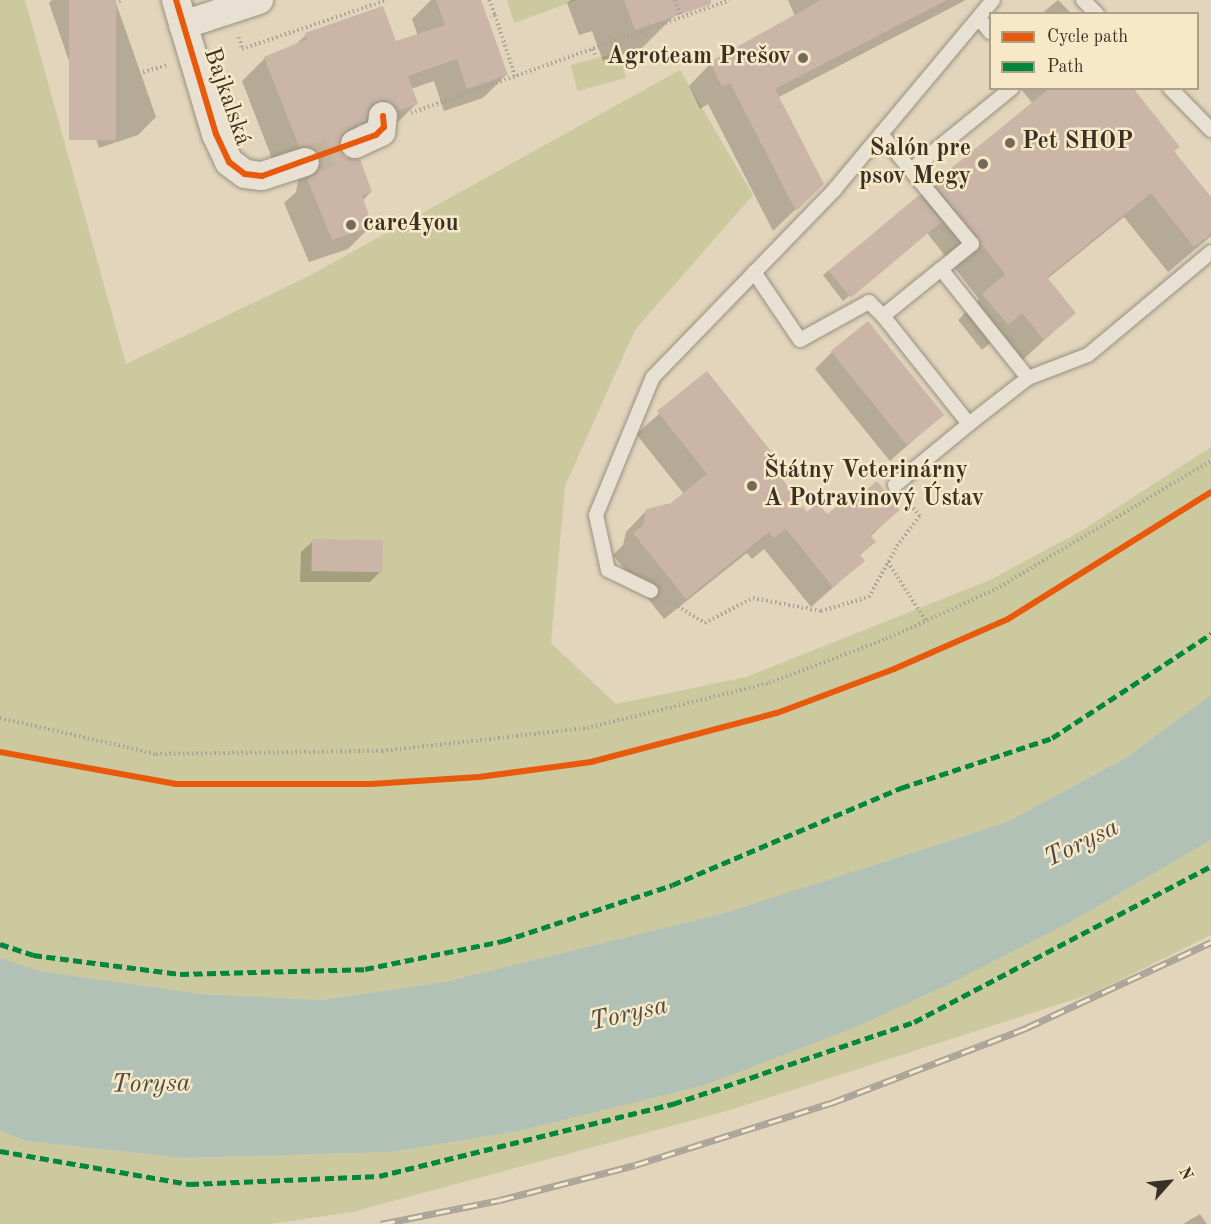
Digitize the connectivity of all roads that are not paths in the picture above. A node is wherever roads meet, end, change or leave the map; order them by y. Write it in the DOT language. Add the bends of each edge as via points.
graph roads {
  1 [pos="258,0"];
  2 [pos="993,0"];
  3 [pos="1083,0"];
  4 [pos="1095,12"];
  5 [pos="979,18"];
  6 [pos="989,32"];
  7 [pos="182,34"];
  8 [pos="1010,90"];
  9 [pos="1172,90"];
  10 [pos="384,119"];
  11 [pos="1211,130"];
  12 [pos="881,134"];
  13 [pos="355,144"];
  14 [pos="305,162"];
  15 [pos="911,170"];
  16 [pos="1211,252"];
  17 [pos="941,269"];
  18 [pos="754,272"];
  19 [pos="883,316"];
  20 [pos="1028,378"];
  21 [pos="969,424"];
  22 [pos="895,484"];
  23 [pos="651,591"];
  1 -- 7 [label="street, Bajkalská"];
  2 -- 5 [label="lane"];
  3 -- 4 [label="lane"];
  5 -- 6 [label="lane"];
  5 -- 12 [label="lane"];
  7 -- 14 [label="street, Bajkalská" via="229,162 245,174 262,176"];
  8 -- 15 [label="lane"];
  9 -- 11 [label="lane"];
  10 -- 13 [label="street" via="376,135"];
  12 -- 15 [label="lane"];
  12 -- 18 [label="lane" via="835,189"];
  15 -- 17 [label="lane" via="972,244"];
  16 -- 20 [label="lane" via="1088,355"];
  17 -- 19 [label="lane"];
  17 -- 20 [label="lane"];
  18 -- 19 [label="lane" via="800,340 869,302"];
  18 -- 23 [label="lane" via="653,377 596,515 608,570"];
  19 -- 21 [label="lane"];
  20 -- 21 [label="lane"];
  21 -- 22 [label="lane"];
}
